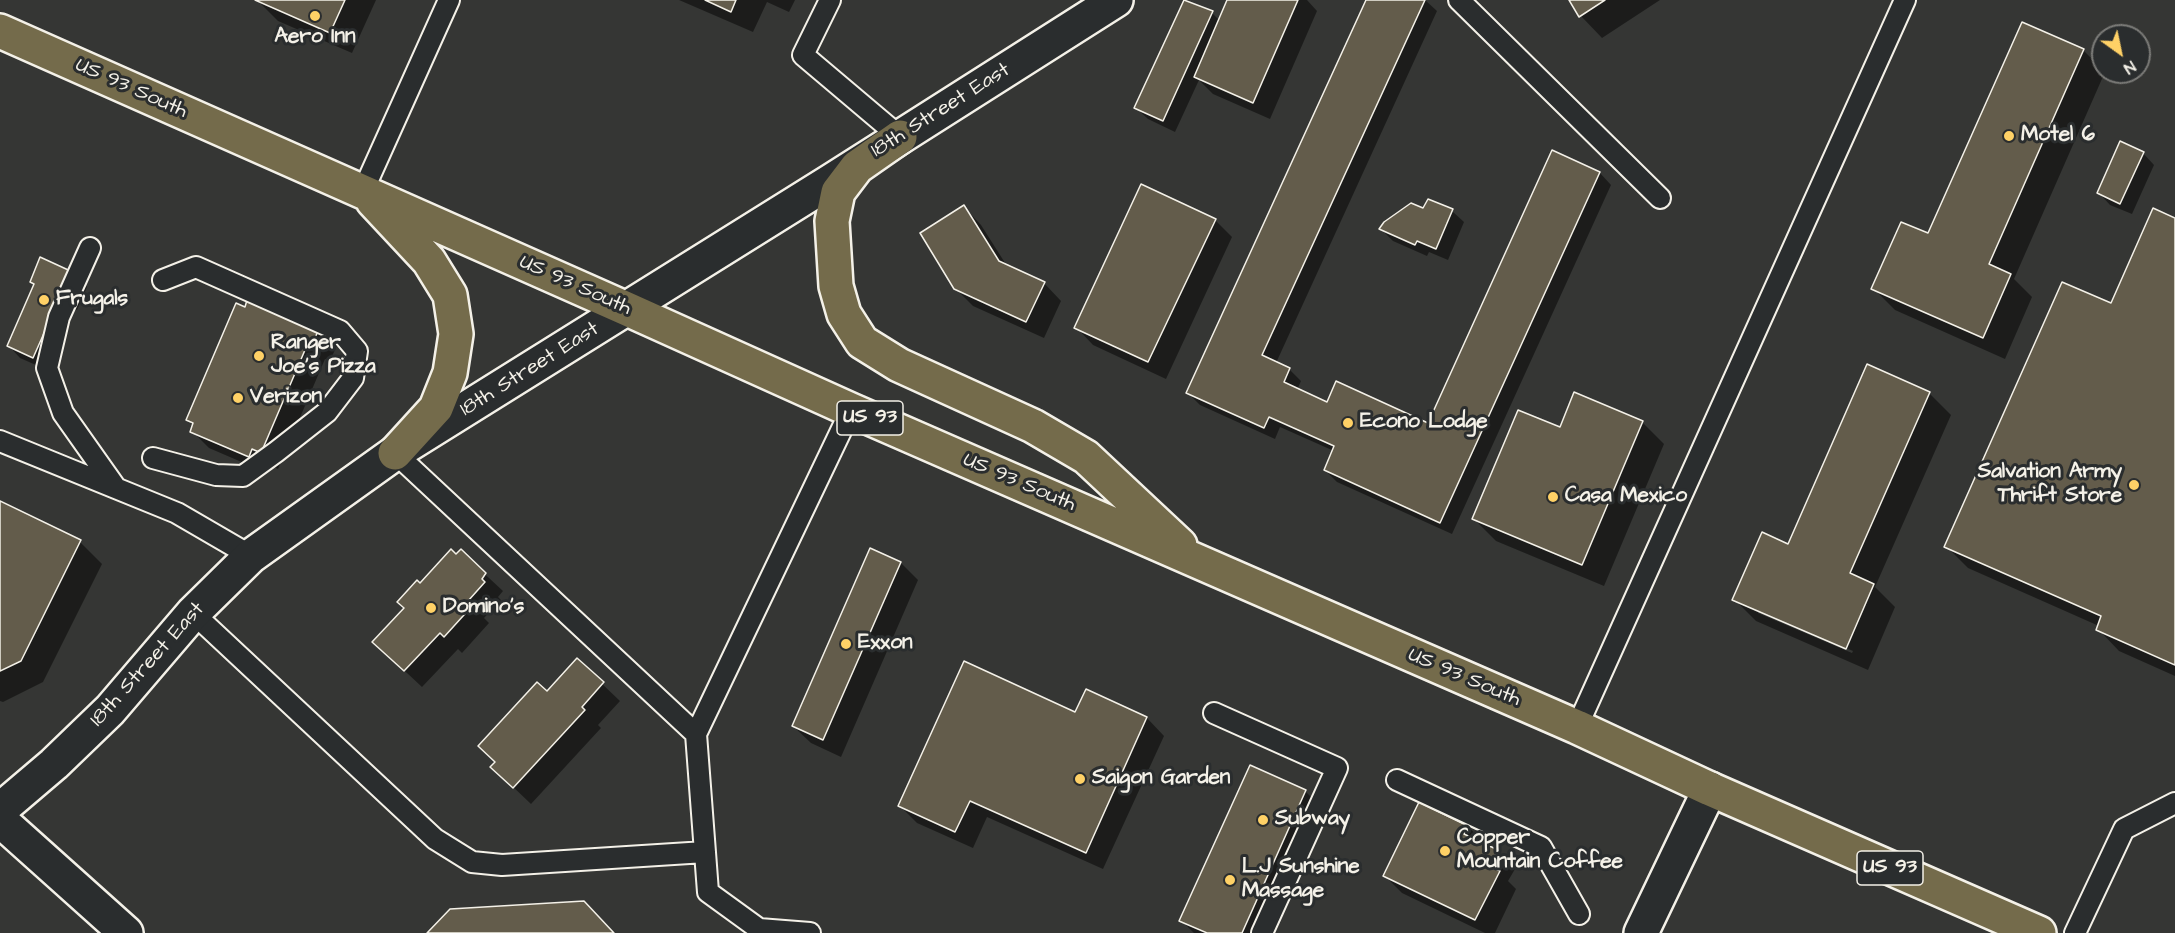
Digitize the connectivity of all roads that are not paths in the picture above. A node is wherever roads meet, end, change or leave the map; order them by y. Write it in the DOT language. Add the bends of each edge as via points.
graph roads {
  1 [pos="449,0"];
  2 [pos="830,0"];
  3 [pos="1116,0"];
  4 [pos="1459,0"];
  5 [pos="1905,0"];
  6 [pos="0,31"];
  7 [pos="900,136"];
  8 [pos="363,191"];
  9 [pos="1660,198"];
  10 [pos="90,248"];
  11 [pos="163,280"];
  12 [pos="627,309"];
  13 [pos="850,410"];
  14 [pos="0,441"];
  15 [pos="395,453"];
  16 [pos="153,458"];
  17 [pos="116,488"];
  18 [pos="251,555"];
  19 [pos="1199,563"];
  20 [pos="193,613"];
  21 [pos="1214,713"];
  22 [pos="1577,727"];
  23 [pos="696,734"];
  24 [pos="1397,780"];
  25 [pos="1710,789"];
  26 [pos="2175,803"];
  27 [pos="0,810"];
  28 [pos="0,820"];
  29 [pos="705,852"];
  30 [pos="1579,914"];
  31 [pos="126,933"];
  32 [pos="810,933"];
  33 [pos="1262,933"];
  34 [pos="1641,933"];
  35 [pos="2039,933"];
  36 [pos="2075,933"];
  1 -- 8 [label="lane"];
  2 -- 7 [label="lane" via="803,55"];
  3 -- 7 [label="street, 18th Street East"];
  4 -- 9 [label="lane"];
  5 -- 22 [label="lane"];
  6 -- 8 [label="main road, US 93 South / US 93"];
  7 -- 12 [label="street, 18th Street East"];
  7 -- 19 [label="main road" via="857,167 838,192 832,221 836,286 844,314 862,342 900,365 1033,426 1086,457"];
  8 -- 12 [label="main road, US 93 South / US 93"];
  8 -- 15 [label="main road" via="429,261 450,295 456,333 450,373 436,408"];
  10 -- 17 [label="lane" via="59,317 47,368 63,413"];
  11 -- 16 [label="lane" via="196,267 340,331 357,351 353,378 327,412 243,476 216,475"];
  12 -- 13 [label="main road, US 93 South / US 93"];
  12 -- 15 [label="street, 18th Street East"];
  13 -- 19 [label="main road, US 93 South / US 93"];
  13 -- 23 [label="lane"];
  14 -- 17 [label="lane"];
  15 -- 18 [label="street, 18th Street East"];
  15 -- 23 [label="lane"];
  17 -- 18 [label="lane" via="177,513"];
  18 -- 20 [label="street, 18th Street East"];
  19 -- 22 [label="main road, US 93 South / US 93"];
  20 -- 27 [label="street, 18th Street East" via="111,710"];
  20 -- 29 [label="lane" via="435,839 472,862 502,866"];
  21 -- 33 [label="lane" via="1337,768"];
  22 -- 25 [label="main road, US 93 South / US 93"];
  23 -- 29 [label="lane"];
  24 -- 30 [label="lane" via="1540,847"];
  25 -- 34 [label="street"];
  25 -- 35 [label="main road, US 93 South / US 93"];
  26 -- 36 [label="lane" via="2124,829"];
  28 -- 31 [label="street"];
  29 -- 32 [label="lane" via="708,892 759,929"];
}
